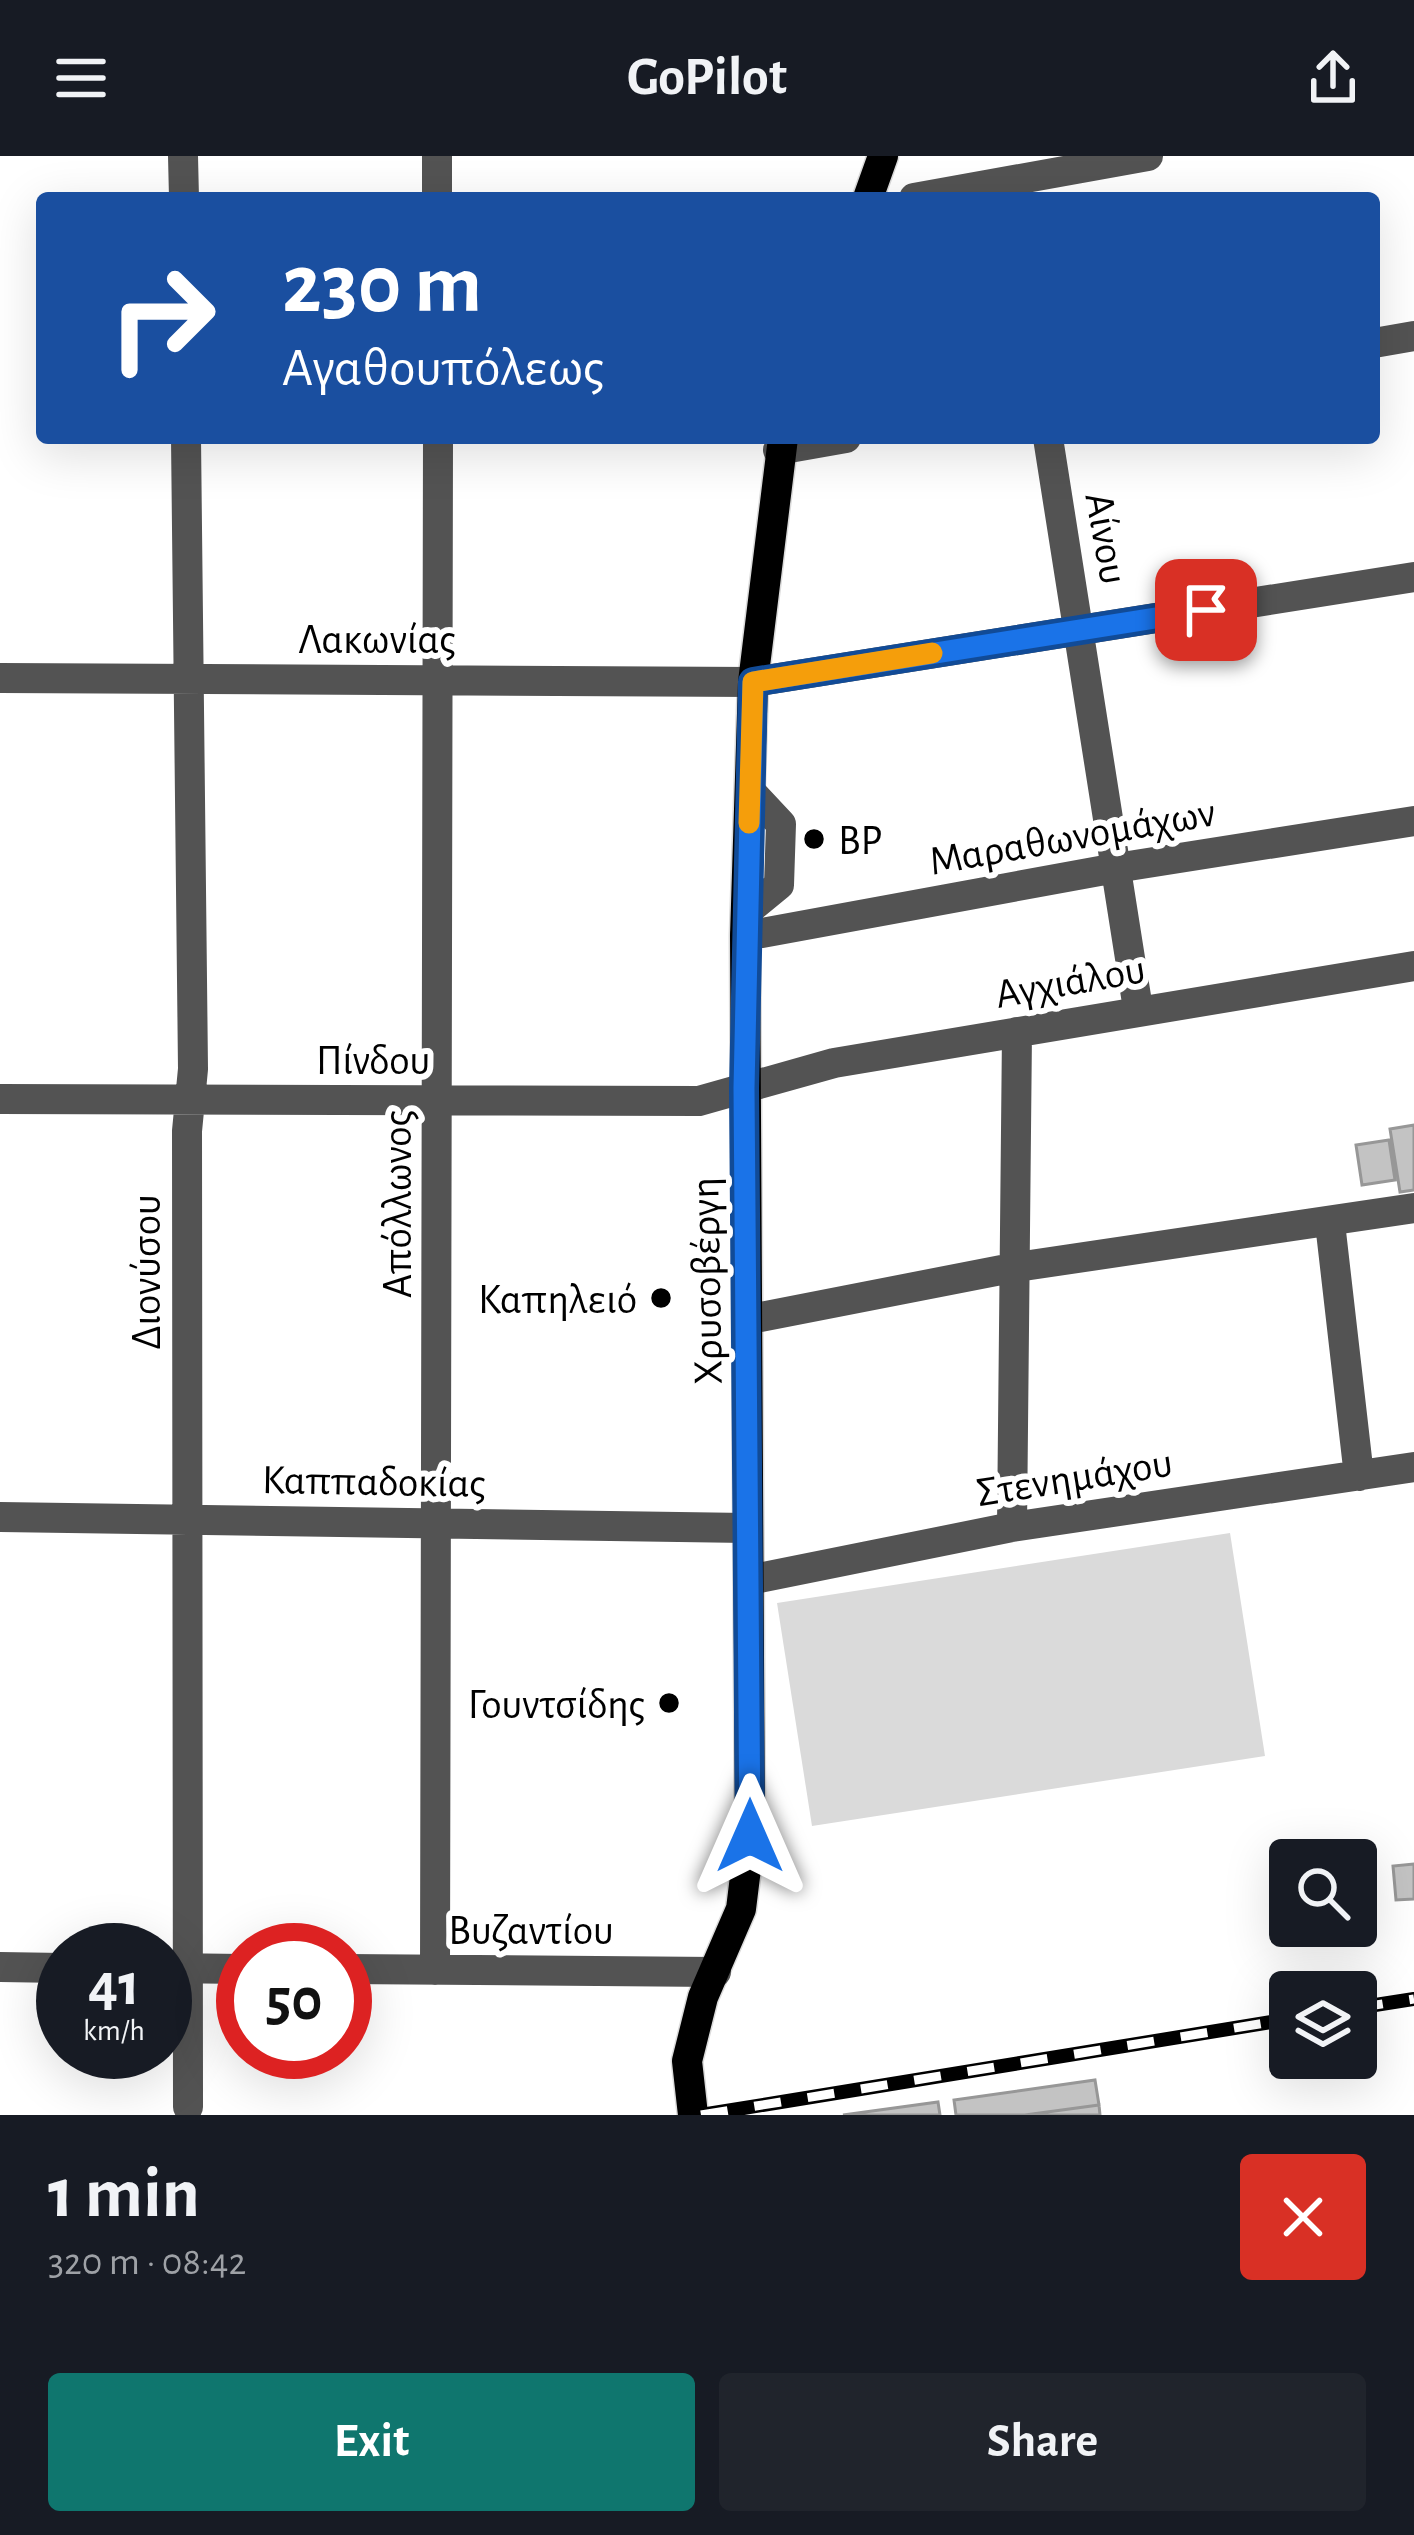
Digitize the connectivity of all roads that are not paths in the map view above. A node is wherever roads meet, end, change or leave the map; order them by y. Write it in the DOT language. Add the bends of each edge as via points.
graph roads {
  1 [pos="183,156"];
  2 [pos="437,156"];
  3 [pos="883,156"];
  4 [pos="1148,156"];
  5 [pos="1004,179"];
  6 [pos="184,192"];
  7 [pos="437,192"];
  8 [pos="870,192"];
  9 [pos="942,192"];
  10 [pos="1414,336"];
  11 [pos="1380,343"];
  12 [pos="186,444"];
  13 [pos="438,444"];
  14 [pos="780,444"];
  15 [pos="1049,444"];
  16 [pos="1414,577"];
  17 [pos="1081,629"];
  18 [pos="0,678"];
  19 [pos="188,679"];
  20 [pos="438,680"];
  21 [pos="753,682"];
  22 [pos="1414,820"];
  23 [pos="1116,868"];
  24 [pos="746,924"];
  25 [pos="1414,966"];
  26 [pos="1138,1010"];
  27 [pos="1017,1032"];
  28 [pos="744,1088"];
  29 [pos="0,1099"];
  30 [pos="189,1100"];
  31 [pos="438,1101"];
  32 [pos="1414,1208"];
  33 [pos="1330,1223"];
  34 [pos="1017,1268"];
  35 [pos="749,1318"];
  36 [pos="1414,1467"];
  37 [pos="1359,1476"];
  38 [pos="0,1516"];
  39 [pos="187,1519"];
  40 [pos="436,1523"];
  41 [pos="1012,1527"];
  42 [pos="747,1528"];
  43 [pos="749,1580"];
  44 [pos="177,1923"];
  45 [pos="0,1967"];
  46 [pos="36,1968"];
  47 [pos="372,1970"];
  48 [pos="435,1970"];
  49 [pos="716,1972"];
  50 [pos="186,2079"];
  51 [pos="188,2107"];
  52 [pos="693,2115"];
  1 -- 6 [label="street"];
  2 -- 7 [label="street"];
  3 -- 8 [label="main road"];
  4 -- 5 [label="street"];
  5 -- 9 [label="street"];
  10 -- 11 [label="street"];
  12 -- 19 [label="street, Διονύσου"];
  13 -- 20 [label="street, Απόλλωνος"];
  14 -- 21 [label="main road, Χρυσοβέργη"];
  15 -- 17 [label="street, Αίνου"];
  16 -- 17 [label="street, Λακωνίας"];
  17 -- 21 [label="street, Λακωνίας"];
  17 -- 23 [label="street, Αίνου"];
  18 -- 19 [label="street, Λακωνίας"];
  19 -- 20 [label="street, Λακωνίας"];
  19 -- 30 [label="street, Διονύσου"];
  20 -- 21 [label="street, Λακωνίας"];
  20 -- 31 [label="street, Απόλλωνος"];
  21 -- 24 [label="main road, Χρυσοβέργη"];
  22 -- 23 [label="street, Μαραθωνομάχων"];
  23 -- 24 [label="street, Μαραθωνομάχων"];
  23 -- 26 [label="street, Αίνου"];
  24 -- 28 [label="main road, Χρυσοβέργη"];
  25 -- 26 [label="street, Αγχιάλου"];
  26 -- 27 [label="street, Αγχιάλου"];
  27 -- 28 [label="street, Αγχιάλου" via="794,1070"];
  27 -- 34 [label="street"];
  28 -- 31 [label="street, Πίνδου" via="699,1101"];
  28 -- 35 [label="main road, Χρυσοβέργη"];
  29 -- 30 [label="street, Πίνδου"];
  30 -- 31 [label="street, Πίνδου"];
  30 -- 39 [label="street, Διονύσου"];
  31 -- 40 [label="street, Απόλλωνος"];
  32 -- 33 [label="street"];
  33 -- 34 [label="street"];
  33 -- 37 [label="street"];
  34 -- 35 [label="street"];
  34 -- 41 [label="street"];
  35 -- 42 [label="main road, Χρυσοβέργη"];
  36 -- 37 [label="street, Στενημάχου"];
  37 -- 41 [label="street, Στενημάχου"];
  38 -- 39 [label="street, Καππαδοκίας"];
  39 -- 40 [label="street, Καππαδοκίας"];
  39 -- 44 [label="street, Διονύσου"];
  40 -- 42 [label="street, Καππαδοκίας"];
  40 -- 48 [label="street, Απόλλωνος"];
  41 -- 43 [label="street, Στενημάχου"];
  42 -- 43 [label="main road, Χρυσοβέργη"];
  43 -- 49 [label="main road, Χρυσοβέργη" via="750,1836 741,1909"];
  45 -- 46 [label="street"];
  47 -- 48 [label="street, Βυζαντίου"];
  48 -- 49 [label="street, Βυζαντίου"];
  49 -- 52 [label="main road, Χρυσοβέργη" via="687,2061"];
  50 -- 51 [label="street, Διονύσου"];
}
